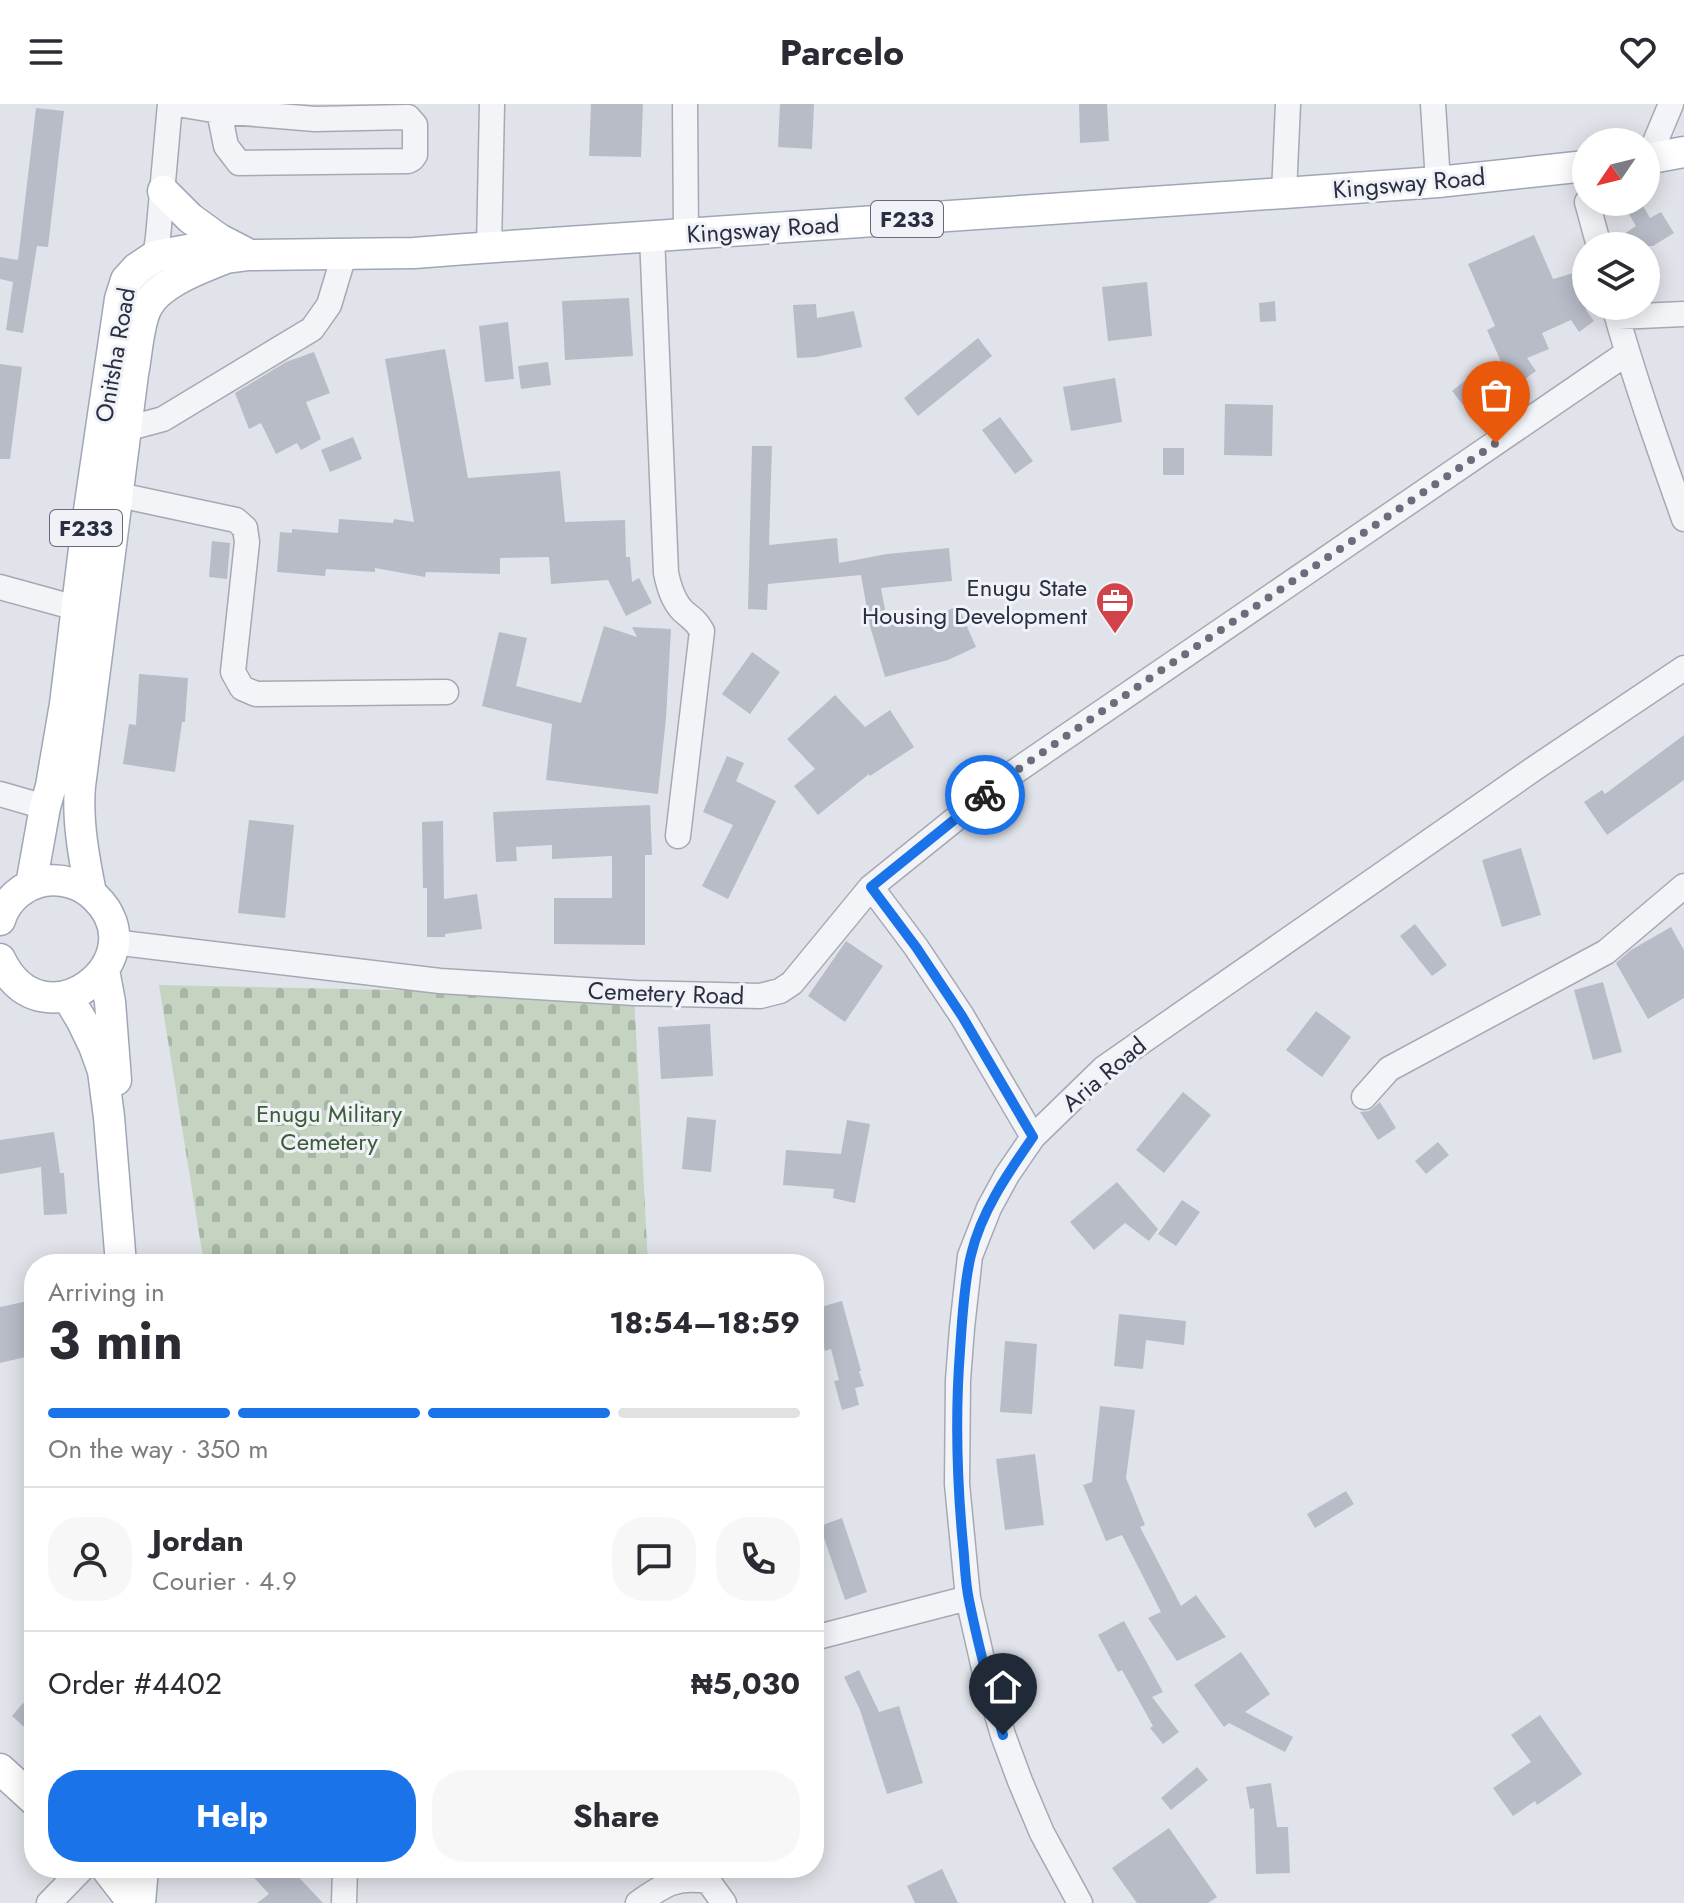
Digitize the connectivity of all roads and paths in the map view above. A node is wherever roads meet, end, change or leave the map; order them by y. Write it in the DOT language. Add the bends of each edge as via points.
graph roads {
  1 [pos="170,104"];
  2 [pos="177,104"];
  3 [pos="492,104"];
  4 [pos="685,104"];
  5 [pos="1288,104"];
  6 [pos="1433,104"];
  7 [pos="1671,104"];
  8 [pos="219,111"];
  9 [pos="1660,129"];
  10 [pos="1684,152"];
  11 [pos="1660,157"];
  12 [pos="1572,167"];
  13 [pos="1438,182"];
  14 [pos="163,191"];
  15 [pos="1284,193"];
  16 [pos="686,234"];
  17 [pos="652,236"];
  18 [pos="489,248"];
  19 [pos="344,255"];
  20 [pos="155,256"];
  21 [pos="238,256"];
  22 [pos="148,305"];
  23 [pos="1660,313"];
  24 [pos="1684,314"];
  25 [pos="1618,320"];
  26 [pos="1627,353"];
  27 [pos="126,429"];
  28 [pos="119,495"];
  29 [pos="1684,519"];
  30 [pos="0,587"];
  31 [pos="76,608"];
  32 [pos="1684,668"];
  33 [pos="446,692"];
  34 [pos="0,794"];
  35 [pos="45,807"];
  36 [pos="678,836"];
  37 [pos="31,885"];
  38 [pos="1684,886"];
  39 [pos="871,887"];
  40 [pos="91,893"];
  41 [pos="0,920"];
  42 [pos="113,942"];
  43 [pos="0,959"];
  44 [pos="104,970"];
  45 [pos="10,990"];
  46 [pos="67,996"];
  47 [pos="1364,1097"];
  48 [pos="109,1117"];
  49 [pos="1033,1137"];
  50 [pos="120,1254"];
  51 [pos="968,1598"];
  52 [pos="824,1635"];
  53 [pos="0,1769"];
  54 [pos="24,1791"];
  55 [pos="73,1878"];
  56 [pos="114,1878"];
  57 [pos="142,1878"];
  58 [pos="345,1878"];
  59 [pos="49,1903"];
  60 [pos="133,1903"];
  61 [pos="140,1903"];
  62 [pos="344,1903"];
  63 [pos="638,1903"];
  64 [pos="724,1903"];
  65 [pos="1080,1903"];
  1 -- 14 [label="street"];
  2 -- 8 [label="street"];
  3 -- 18 [label="street"];
  4 -- 16 [label="street"];
  5 -- 15 [label="street"];
  6 -- 13 [label="street"];
  7 -- 9 [label="street"];
  8 -- 8 [label="street" via="315,119 408,117 415,125 415,155 408,161 239,163 226,146"];
  10 -- 11 [label="main road"];
  12 -- 13 [label="main road, Kingsway Road / F233"];
  13 -- 15 [label="main road, Kingsway Road / F233"];
  14 -- 20 [label="street"];
  14 -- 21 [label="main road"];
  15 -- 16 [label="main road, Kingsway Road / F233"];
  16 -- 17 [label="main road, Kingsway Road / F233"];
  17 -- 18 [label="main road, Kingsway Road / F233"];
  17 -- 36 [label="street" via="666,573 671,593 702,631"];
  18 -- 19 [label="main road, Kingsway Road / F233"];
  19 -- 21 [label="main road, Kingsway Road / F233"];
  19 -- 27 [label="street" via="329,305 312,329 163,419"];
  20 -- 21 [label="main road, F233" via="187,250"];
  20 -- 22 [label="street"];
  20 -- 31 [label="main road, Onitsha Road / F233" via="126,280 120,299"];
  21 -- 22 [label="main road, Onitsha Road / F233" via="168,284"];
  22 -- 27 [label="main road, Onitsha Road / F233"];
  23 -- 24 [label="street"];
  25 -- 26 [label="street"];
  26 -- 29 [label="street"];
  26 -- 39 [label="street, Cemetery Road" via="1010,775"];
  27 -- 28 [label="main road, Onitsha Road / F233"];
  28 -- 33 [label="street" via="236,520 245,528 233,672 242,688 256,694"];
  28 -- 40 [label="main road, Onitsha Road / F233" via="79,801"];
  30 -- 31 [label="street"];
  31 -- 35 [label="main road, Onitsha Road / F233"];
  32 -- 49 [label="street, Aria Road" via="1104,1068"];
  34 -- 35 [label="street"];
  35 -- 37 [label="main road, Onitsha Road / F233"];
  37 -- 40 [label="main road" via="62,880"];
  37 -- 41 [label="main road" via="15,895"];
  38 -- 47 [label="street" via="1606,952 1389,1069"];
  39 -- 42 [label="street, Cemetery Road" via="792,983 760,996 440,981"];
  39 -- 49 [label="street" via="962,1016"];
  40 -- 42 [label="main road, F233" via="110,920"];
  42 -- 44 [label="main road"];
  43 -- 45 [label="main road"];
  44 -- 46 [label="main road" via="94,982"];
  44 -- 48 [label="main road" via="116,1072"];
  45 -- 46 [label="main road"];
  46 -- 48 [label="main road" via="103,1071"];
  48 -- 50 [label="main road"];
  49 -- 51 [label="street, Aria Road" via="1007,1175 970,1256 958,1380 957,1470"];
  51 -- 52 [label="street"];
  51 -- 65 [label="street, Aria Road" via="1003,1735 1042,1833"];
  53 -- 54 [label="main road"];
  55 -- 59 [label="street"];
  56 -- 60 [label="main road"];
  57 -- 61 [label="main road"];
  58 -- 62 [label="street"];
  63 -- 64 [label="street" via="676,1879 708,1881"];
}
